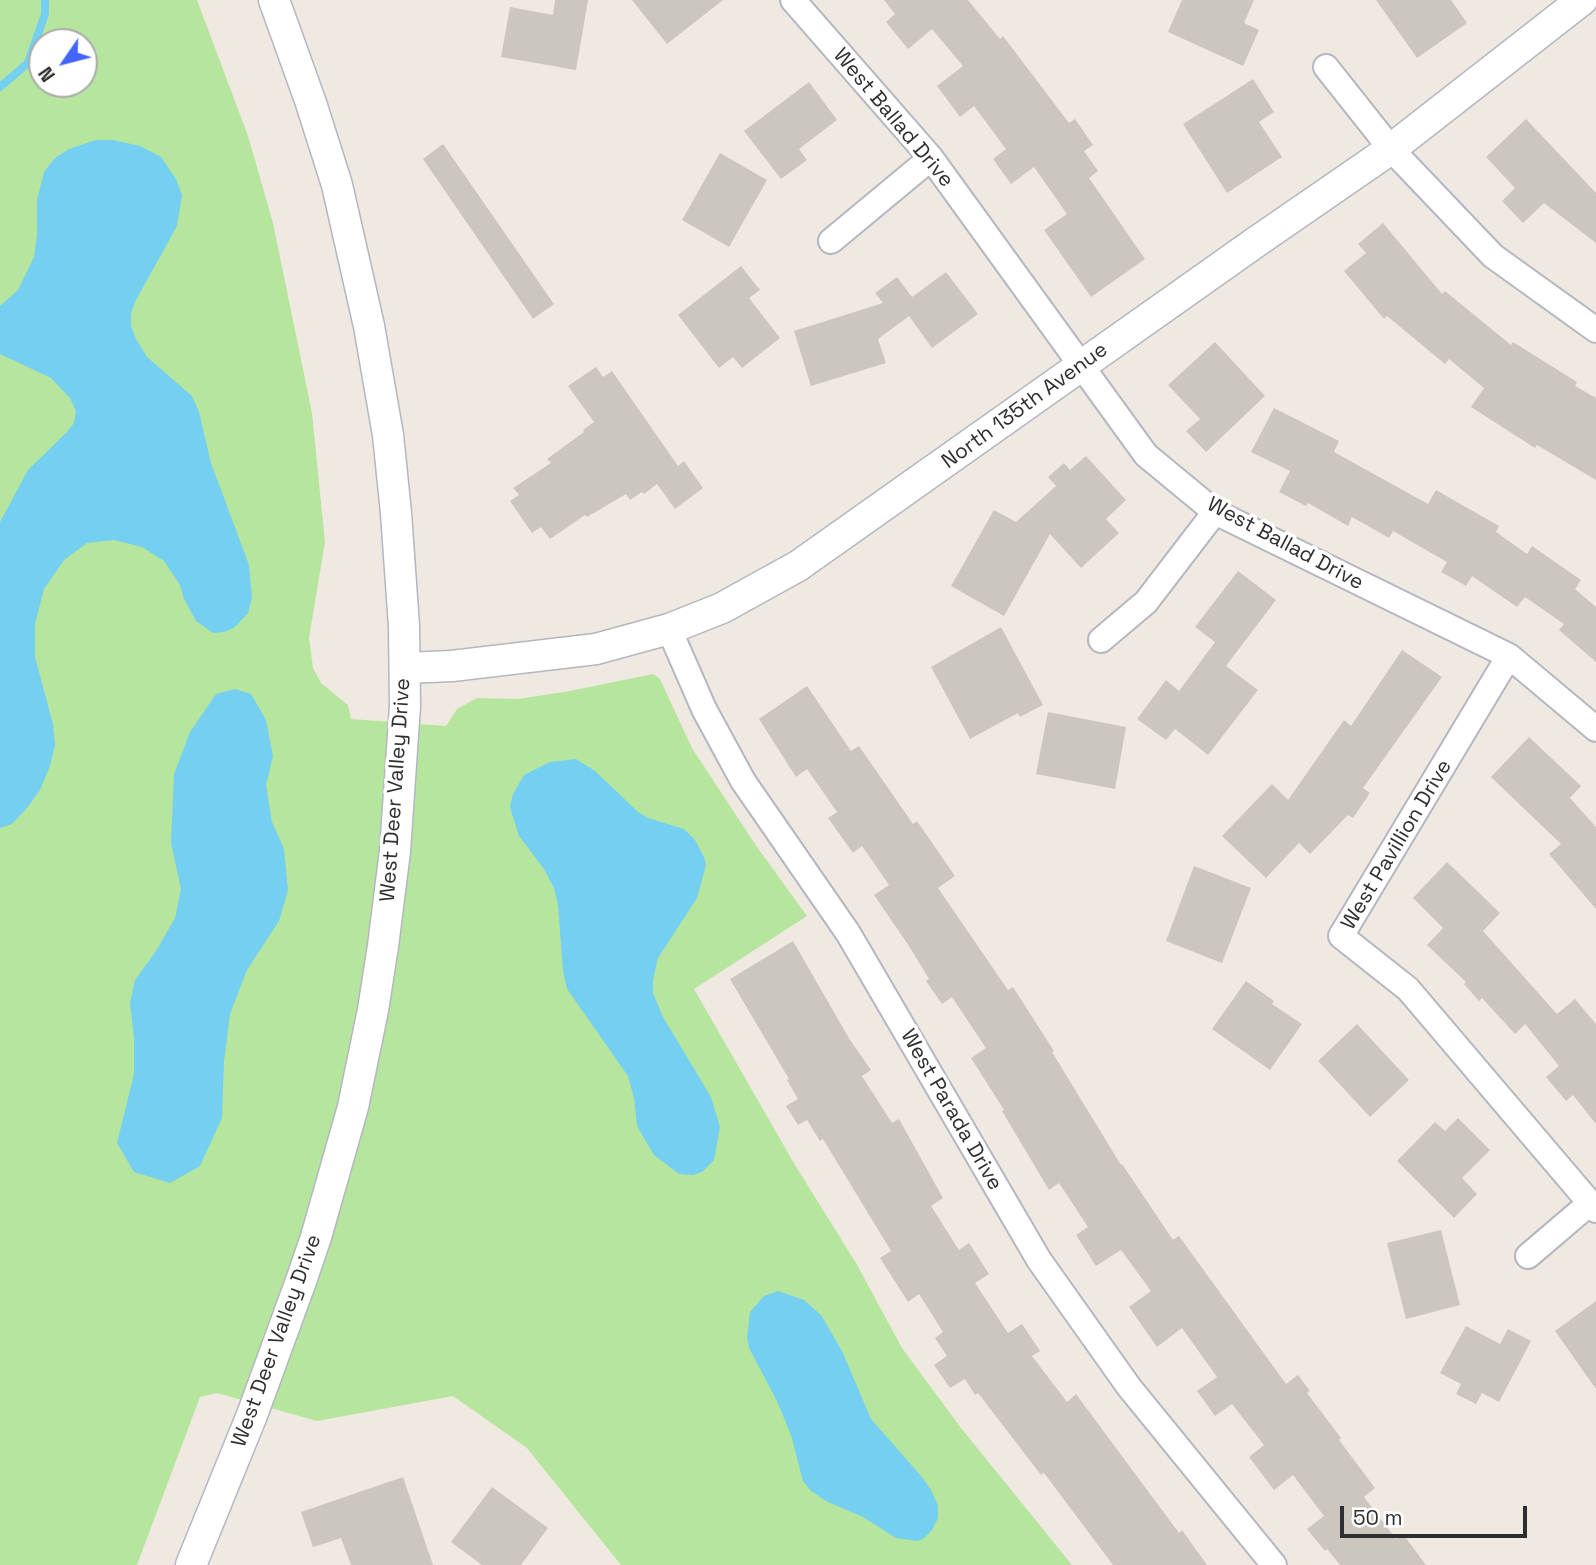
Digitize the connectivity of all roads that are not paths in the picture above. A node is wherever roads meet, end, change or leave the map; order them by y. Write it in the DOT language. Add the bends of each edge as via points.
graph roads {
  1 [pos="274,0"];
  2 [pos="793,0"];
  3 [pos="1582,0"];
  4 [pos="1326,66"];
  5 [pos="1391,149"];
  6 [pos="931,158"];
  7 [pos="831,241"];
  8 [pos="1596,330"];
  9 [pos="1081,366"];
  10 [pos="1215,512"];
  11 [pos="670,629"];
  12 [pos="1101,640"];
  13 [pos="1509,656"];
  14 [pos="405,668"];
  15 [pos="1596,729"];
  16 [pos="1593,1207"];
  17 [pos="1528,1256"];
  18 [pos="191,1565"];
  19 [pos="1274,1565"];
  1 -- 14 [label="street, West Deer Valley Drive" via="337,185 369,326 388,435"];
  2 -- 6 [label="street, West Ballad Drive"];
  3 -- 5 [label="street, North 135th Avenue"];
  4 -- 5 [label="street"];
  5 -- 8 [label="street" via="1493,256"];
  5 -- 9 [label="street, North 135th Avenue"];
  6 -- 7 [label="street"];
  6 -- 9 [label="street, West Ballad Drive"];
  9 -- 10 [label="street, West Ballad Drive" via="1146,455"];
  9 -- 11 [label="street, North 135th Avenue" via="798,566 722,608"];
  10 -- 12 [label="street" via="1146,602"];
  10 -- 13 [label="street, West Ballad Drive"];
  11 -- 14 [label="street, North 135th Avenue" via="596,649"];
  11 -- 19 [label="street, West Parada Drive" via="704,709 743,781 848,933 1039,1260 1129,1387"];
  13 -- 15 [label="street, West Ballad Drive"];
  13 -- 16 [label="street, West Pavillion Drive" via="1341,936 1408,989"];
  14 -- 18 [label="street, West Deer Valley Drive" via="395,851 365,1056 316,1237 252,1415"];
  16 -- 17 [label="street, West Pavillion Drive"];
}
